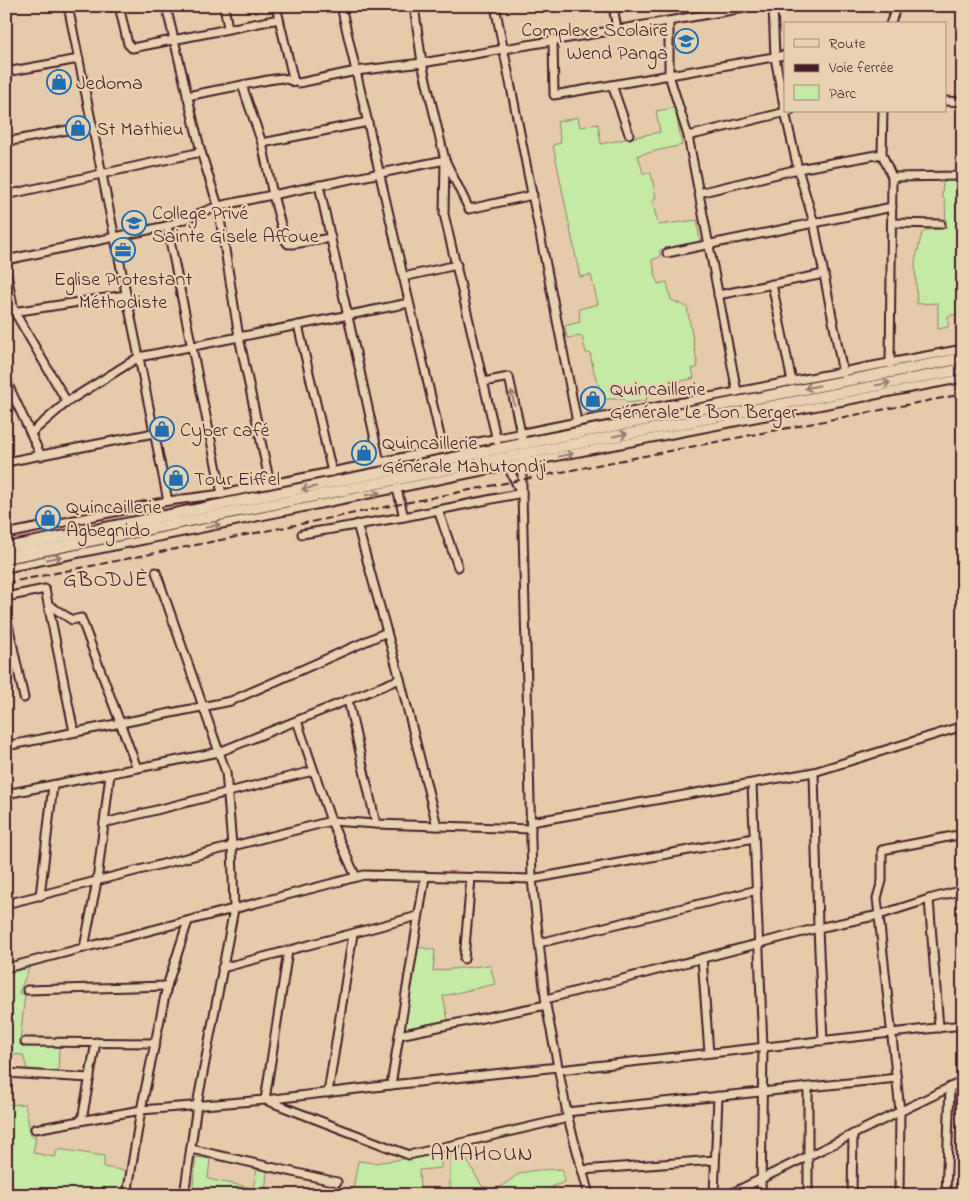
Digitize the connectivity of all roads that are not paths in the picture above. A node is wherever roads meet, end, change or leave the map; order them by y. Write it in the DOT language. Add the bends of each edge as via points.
graph roads {
  1 [pos="68,6"];
  2 [pos="119,6"];
  3 [pos="166,6"];
  4 [pos="224,6"];
  5 [pos="276,6"];
  6 [pos="341,6"];
  7 [pos="414,6"];
  8 [pos="495,6"];
  9 [pos="613,6"];
  10 [pos="756,6"];
  11 [pos="773,6"];
  12 [pos="897,6"];
  13 [pos="279,19"];
  14 [pos="669,21"];
  15 [pos="891,22"];
  16 [pos="228,28"];
  17 [pos="617,29"];
  18 [pos="173,40"];
  19 [pos="553,40"];
  20 [pos="503,50"];
  21 [pos="784,55"];
  22 [pos="775,57"];
  23 [pos="79,59"];
  24 [pos="6,62"];
  25 [pos="422,64"];
  26 [pos="356,71"];
  27 [pos="7,72"];
  28 [pos="670,75"];
  29 [pos="294,82"];
  30 [pos="242,85"];
  31 [pos="612,85"];
  32 [pos="187,96"];
  33 [pos="784,98"];
  34 [pos="946,101"];
  35 [pos="963,102"];
  36 [pos="787,112"];
  37 [pos="883,112"];
  38 [pos="368,122"];
  39 [pos="93,124"];
  40 [pos="628,134"];
  41 [pos="688,136"];
  42 [pos="6,142"];
  43 [pos="262,143"];
  44 [pos="201,152"];
  45 [pos="882,154"];
  46 [pos="445,160"];
  47 [pos="798,169"];
  48 [pos="379,173"];
  49 [pos="102,175"];
  50 [pos="963,176"];
  51 [pos="892,177"];
  52 [pos="319,186"];
  53 [pos="699,193"];
  54 [pos="6,195"];
  55 [pos="273,195"];
  56 [pos="532,195"];
  57 [pos="218,206"];
  58 [pos="892,207"];
  59 [pos="814,223"];
  60 [pos="892,223"];
  61 [pos="941,224"];
  62 [pos="167,226"];
  63 [pos="115,237"];
  64 [pos="330,238"];
  65 [pos="710,245"];
  66 [pos="667,253"];
  67 [pos="6,260"];
  68 [pos="457,265"];
  69 [pos="6,269"];
  70 [pos="824,274"];
  71 [pos="403,277"];
  72 [pos="772,284"];
  73 [pos="126,295"];
  74 [pos="718,295"];
  75 [pos="409,303"];
  76 [pos="14,311"];
  77 [pos="6,313"];
  78 [pos="348,316"];
  79 [pos="298,325"];
  80 [pos="239,337"];
  81 [pos="192,346"];
  82 [pos="963,349"];
  83 [pos="139,357"];
  84 [pos="963,358"];
  85 [pos="890,364"];
  86 [pos="963,369"];
  87 [pos="842,373"];
  88 [pos="963,378"];
  89 [pos="6,380"];
  90 [pos="483,382"];
  91 [pos="792,382"];
  92 [pos="737,392"];
  93 [pos="68,402"];
  94 [pos="578,422"];
  95 [pos="31,433"];
  96 [pos="154,433"];
  97 [pos="521,433"];
  98 [pos="496,438"];
  99 [pos="443,449"];
  100 [pos="522,454"];
  101 [pos="41,456"];
  102 [pos="503,458"];
  103 [pos="6,462"];
  104 [pos="380,462"];
  105 [pos="332,472"];
  106 [pos="270,484"];
  107 [pos="397,489"];
  108 [pos="522,493"];
  109 [pos="222,494"];
  110 [pos="168,501"];
  111 [pos="438,510"];
  112 [pos="404,517"];
  113 [pos="357,524"];
  114 [pos="6,534"];
  115 [pos="302,534"];
  116 [pos="6,548"];
  117 [pos="6,558"];
  118 [pos="458,567"];
  119 [pos="6,568"];
  120 [pos="156,572"];
  121 [pos="6,597"];
  122 [pos="49,605"];
  123 [pos="6,615"];
  124 [pos="387,632"];
  125 [pos="400,679"];
  126 [pos="24,698"];
  127 [pos="348,700"];
  128 [pos="203,706"];
  129 [pos="296,721"];
  130 [pos="121,723"];
  131 [pos="963,726"];
  132 [pos="74,732"];
  133 [pos="6,746"];
  134 [pos="219,752"];
  135 [pos="137,768"];
  136 [pos="313,771"];
  137 [pos="814,772"];
  138 [pos="110,774"];
  139 [pos="752,784"];
  140 [pos="53,785"];
  141 [pos="227,792"];
  142 [pos="6,794"];
  143 [pos="331,821"];
  144 [pos="104,823"];
  145 [pos="376,824"];
  146 [pos="531,825"];
  147 [pos="437,826"];
  148 [pos="963,834"];
  149 [pos="754,838"];
  150 [pos="232,846"];
  151 [pos="356,877"];
  152 [pos="425,877"];
  153 [pos="471,878"];
  154 [pos="532,879"];
  155 [pos="97,881"];
  156 [pos="757,890"];
  157 [pos="963,890"];
  158 [pos="40,896"];
  159 [pos="929,898"];
  160 [pos="6,904"];
  161 [pos="234,909"];
  162 [pos="880,915"];
  163 [pos="418,916"];
  164 [pos="188,921"];
  165 [pos="818,928"];
  166 [pos="353,934"];
  167 [pos="539,943"];
  168 [pos="759,943"];
  169 [pos="84,948"];
  170 [pos="288,951"];
  171 [pos="702,958"];
  172 [pos="464,960"];
  173 [pos="6,968"];
  174 [pos="222,968"];
  175 [pos="167,986"];
  176 [pos="26,990"];
  177 [pos="546,1002"];
  178 [pos="963,1025"];
  179 [pos="939,1028"];
  180 [pos="892,1033"];
  181 [pos="399,1035"];
  182 [pos="823,1041"];
  183 [pos="25,1042"];
  184 [pos="96,1042"];
  185 [pos="156,1042"];
  186 [pos="763,1047"];
  187 [pos="708,1054"];
  188 [pos="558,1068"];
  189 [pos="6,1073"];
  190 [pos="90,1078"];
  191 [pos="897,1078"];
  192 [pos="963,1081"];
  193 [pos="391,1084"];
  194 [pos="808,1087"];
  195 [pos="950,1087"];
  196 [pos="328,1092"];
  197 [pos="763,1092"];
  198 [pos="718,1096"];
  199 [pos="265,1100"];
  200 [pos="197,1105"];
  201 [pos="141,1110"];
  202 [pos="900,1111"];
  203 [pos="567,1115"];
  204 [pos="82,1120"];
  205 [pos="35,1129"];
  206 [pos="853,1134"];
  207 [pos="191,1149"];
  208 [pos="809,1156"];
  209 [pos="715,1160"];
  210 [pos="582,1170"];
  211 [pos="762,1178"];
  212 [pos="337,1182"];
  213 [pos="126,1195"];
  214 [pos="184,1195"];
  215 [pos="588,1195"];
  216 [pos="714,1195"];
  217 [pos="728,1195"];
  218 [pos="761,1195"];
  219 [pos="808,1195"];
  220 [pos="852,1195"];
  221 [pos="899,1195"];
  222 [pos="946,1195"];
  1 -- 23 [label="street"];
  2 -- 18 [label="street" via="129,47"];
  3 -- 18 [label="street"];
  4 -- 16 [label="street"];
  5 -- 13 [label="street"];
  6 -- 26 [label="street"];
  7 -- 25 [label="street"];
  8 -- 20 [label="street"];
  9 -- 17 [label="street"];
  10 -- 14 [label="street"];
  11 -- 22 [label="street"];
  12 -- 15 [label="street"];
  13 -- 16 [label="street"];
  13 -- 29 [label="street"];
  14 -- 17 [label="street"];
  14 -- 28 [label="street"];
  16 -- 18 [label="street"];
  17 -- 19 [label="street"];
  18 -- 32 [label="street"];
  19 -- 20 [label="street"];
  19 -- 31 [label="street" via="554,95"];
  20 -- 25 [label="street"];
  20 -- 56 [label="street"];
  21 -- 22 [label="street"];
  22 -- 28 [label="street"];
  22 -- 33 [label="street"];
  23 -- 27 [label="street"];
  23 -- 39 [label="street"];
  24 -- 27 [label="street"];
  25 -- 26 [label="street"];
  25 -- 46 [label="street"];
  26 -- 29 [label="street"];
  26 -- 38 [label="street"];
  28 -- 31 [label="street"];
  28 -- 41 [label="street"];
  29 -- 30 [label="street" via="282,78"];
  30 -- 32 [label="street"];
  30 -- 43 [label="street"];
  31 -- 40 [label="street"];
  32 -- 44 [label="street"];
  34 -- 35 [label="street"];
  36 -- 41 [label="street"];
  36 -- 47 [label="street"];
  37 -- 45 [label="street"];
  38 -- 43 [label="street"];
  38 -- 48 [label="street"];
  39 -- 42 [label="street"];
  39 -- 49 [label="street"];
  41 -- 53 [label="street"];
  43 -- 55 [label="street"];
  44 -- 49 [label="street"];
  44 -- 57 [label="street"];
  45 -- 47 [label="street"];
  45 -- 51 [label="street"];
  46 -- 48 [label="street"];
  46 -- 56 [label="street" via="469,209"];
  46 -- 68 [label="street" via="444,214"];
  47 -- 53 [label="street"];
  47 -- 59 [label="street"];
  48 -- 52 [label="street"];
  48 -- 71 [label="street"];
  49 -- 54 [label="street"];
  49 -- 63 [label="street"];
  50 -- 51 [label="street"];
  51 -- 58 [label="street"];
  52 -- 55 [label="street"];
  52 -- 64 [label="street"];
  53 -- 65 [label="street"];
  55 -- 57 [label="street"];
  55 -- 64 [label="street" via="288,244"];
  56 -- 94 [label="street"];
  57 -- 62 [label="street"];
  57 -- 80 [label="street"];
  58 -- 59 [label="street"];
  58 -- 60 [label="street"];
  59 -- 65 [label="street"];
  59 -- 70 [label="street"];
  60 -- 61 [label="street"];
  60 -- 85 [label="street"];
  62 -- 63 [label="street"];
  62 -- 81 [label="street"];
  63 -- 67 [label="street"];
  63 -- 73 [label="street"];
  64 -- 78 [label="street"];
  65 -- 66 [label="street"];
  65 -- 74 [label="street"];
  68 -- 71 [label="street"];
  68 -- 90 [label="street"];
  69 -- 76 [label="street"];
  70 -- 72 [label="street"];
  70 -- 87 [label="street"];
  71 -- 75 [label="street"];
  72 -- 74 [label="street"];
  72 -- 91 [label="street"];
  73 -- 76 [label="street"];
  73 -- 83 [label="street"];
  74 -- 92 [label="street"];
  75 -- 78 [label="street"];
  75 -- 99 [label="street"];
  76 -- 77 [label="street"];
  76 -- 93 [label="street"];
  78 -- 79 [label="street"];
  78 -- 104 [label="street"];
  79 -- 80 [label="street"];
  79 -- 105 [label="street"];
  80 -- 81 [label="street"];
  80 -- 106 [label="street"];
  81 -- 83 [label="street"];
  81 -- 109 [label="street"];
  82 -- 85 [label="street"];
  83 -- 93 [label="street"];
  83 -- 96 [label="street"];
  84 -- 100 [label="highway, one-way"];
  85 -- 87 [label="street"];
  100 -- 86 [label="highway, one-way"];
  87 -- 91 [label="street"];
  100 -- 88 [label="street, one-way"];
  89 -- 95 [label="street"];
  97 -- 90 [label="street, one-way" via="509,377"];
  90 -- 98 [label="street"];
  91 -- 92 [label="street"];
  92 -- 94 [label="street"];
  93 -- 95 [label="street"];
  94 -- 97 [label="street"];
  95 -- 101 [label="street"];
  96 -- 101 [label="street"];
  96 -- 110 [label="street"];
  97 -- 98 [label="street"];
  97 -- 100 [label="street"];
  98 -- 99 [label="street"];
  98 -- 102 [label="street"];
  99 -- 104 [label="street"];
  100 -- 102 [label="highway"];
  100 -- 102 [label="street"];
  100 -- 108 [label="street"];
  101 -- 103 [label="street"];
  102 -- 107 [label="street"];
  102 -- 108 [label="street"];
  102 -- 116 [label="highway, one-way"];
  102 -- 117 [label="highway"];
  104 -- 105 [label="street"];
  105 -- 106 [label="street"];
  106 -- 109 [label="street"];
  107 -- 112 [label="street"];
  119 -- 107 [label="street, one-way"];
  108 -- 111 [label="street"];
  108 -- 146 [label="street"];
  109 -- 110 [label="street"];
  110 -- 114 [label="street"];
  111 -- 112 [label="street"];
  111 -- 118 [label="street"];
  112 -- 113 [label="street"];
  113 -- 115 [label="street"];
  113 -- 124 [label="street"];
  120 -- 128 [label="street"];
  121 -- 122 [label="street" via="45,589"];
  122 -- 130 [label="street" via="72,620 81,618"];
  122 -- 132 [label="street"];
  123 -- 126 [label="street"];
  124 -- 125 [label="street"];
  124 -- 128 [label="street" via="231,701"];
  125 -- 127 [label="street"];
  125 -- 147 [label="street"];
  127 -- 129 [label="street"];
  127 -- 145 [label="street"];
  128 -- 130 [label="street"];
  128 -- 134 [label="street"];
  129 -- 134 [label="street"];
  129 -- 136 [label="street"];
  130 -- 132 [label="street"];
  130 -- 135 [label="street"];
  131 -- 137 [label="street"];
  132 -- 133 [label="street"];
  134 -- 135 [label="street"];
  134 -- 141 [label="street" via="226,772"];
  135 -- 138 [label="street"];
  136 -- 141 [label="street"];
  136 -- 143 [label="street"];
  137 -- 139 [label="street"];
  137 -- 165 [label="street"];
  138 -- 140 [label="street"];
  138 -- 144 [label="street"];
  139 -- 146 [label="street"];
  139 -- 149 [label="street"];
  140 -- 142 [label="street"];
  140 -- 158 [label="street"];
  141 -- 144 [label="street"];
  141 -- 150 [label="street"];
  143 -- 145 [label="street"];
  143 -- 150 [label="street"];
  143 -- 151 [label="street"];
  144 -- 155 [label="street"];
  145 -- 147 [label="street"];
  146 -- 147 [label="street"];
  146 -- 154 [label="street"];
  148 -- 162 [label="street" via="882,850 882,881 877,898"];
  149 -- 154 [label="street"];
  149 -- 156 [label="street"];
  150 -- 155 [label="street"];
  150 -- 161 [label="street"];
  151 -- 152 [label="street" via="364,874"];
  151 -- 161 [label="street"];
  152 -- 153 [label="street"];
  152 -- 163 [label="street"];
  153 -- 154 [label="street"];
  153 -- 172 [label="street"];
  154 -- 167 [label="street"];
  155 -- 158 [label="street"];
  155 -- 169 [label="street"];
  156 -- 167 [label="street"];
  156 -- 168 [label="street"];
  157 -- 159 [label="street"];
  158 -- 160 [label="street"];
  159 -- 162 [label="street"];
  159 -- 179 [label="street"];
  161 -- 164 [label="street"];
  161 -- 174 [label="street"];
  162 -- 165 [label="street"];
  162 -- 180 [label="street"];
  163 -- 166 [label="street"];
  163 -- 181 [label="street"];
  164 -- 169 [label="street"];
  164 -- 175 [label="street"];
  165 -- 168 [label="street"];
  165 -- 182 [label="street"];
  166 -- 170 [label="street"];
  166 -- 196 [label="street"];
  167 -- 177 [label="street"];
  168 -- 171 [label="street"];
  168 -- 186 [label="street"];
  169 -- 173 [label="street"];
  170 -- 174 [label="street"];
  170 -- 199 [label="street"];
  171 -- 177 [label="street"];
  171 -- 187 [label="street"];
  174 -- 200 [label="street"];
  175 -- 176 [label="street"];
  175 -- 185 [label="street"];
  177 -- 181 [label="street"];
  177 -- 188 [label="street"];
  178 -- 179 [label="street"];
  179 -- 180 [label="street"];
  180 -- 182 [label="street"];
  180 -- 191 [label="street"];
  181 -- 193 [label="street"];
  182 -- 186 [label="street"];
  183 -- 184 [label="street"];
  184 -- 185 [label="street"];
  184 -- 190 [label="street"];
  185 -- 201 [label="street"];
  186 -- 187 [label="street"];
  186 -- 197 [label="street"];
  187 -- 188 [label="street"];
  188 -- 193 [label="street"];
  188 -- 203 [label="street"];
  189 -- 190 [label="street"];
  190 -- 204 [label="street"];
  191 -- 194 [label="street"];
  191 -- 202 [label="street"];
  192 -- 195 [label="street"];
  193 -- 196 [label="street"];
  194 -- 197 [label="street"];
  194 -- 208 [label="street"];
  195 -- 202 [label="street"];
  195 -- 222 [label="street"];
  196 -- 199 [label="street"];
  197 -- 198 [label="street"];
  197 -- 211 [label="street"];
  198 -- 203 [label="street"];
  198 -- 209 [label="street"];
  199 -- 200 [label="street"];
  199 -- 203 [label="street" via="409,1155"];
  200 -- 201 [label="street"];
  200 -- 207 [label="street"];
  201 -- 204 [label="street"];
  201 -- 213 [label="street"];
  202 -- 206 [label="street"];
  202 -- 221 [label="street"];
  203 -- 210 [label="street"];
  204 -- 205 [label="street"];
  206 -- 208 [label="street"];
  206 -- 220 [label="street"];
  207 -- 212 [label="street"];
  207 -- 214 [label="street"];
  208 -- 211 [label="street"];
  208 -- 219 [label="street"];
  209 -- 210 [label="street"];
  209 -- 216 [label="street"];
  210 -- 215 [label="street"];
  211 -- 217 [label="street"];
  211 -- 218 [label="street"];
}
